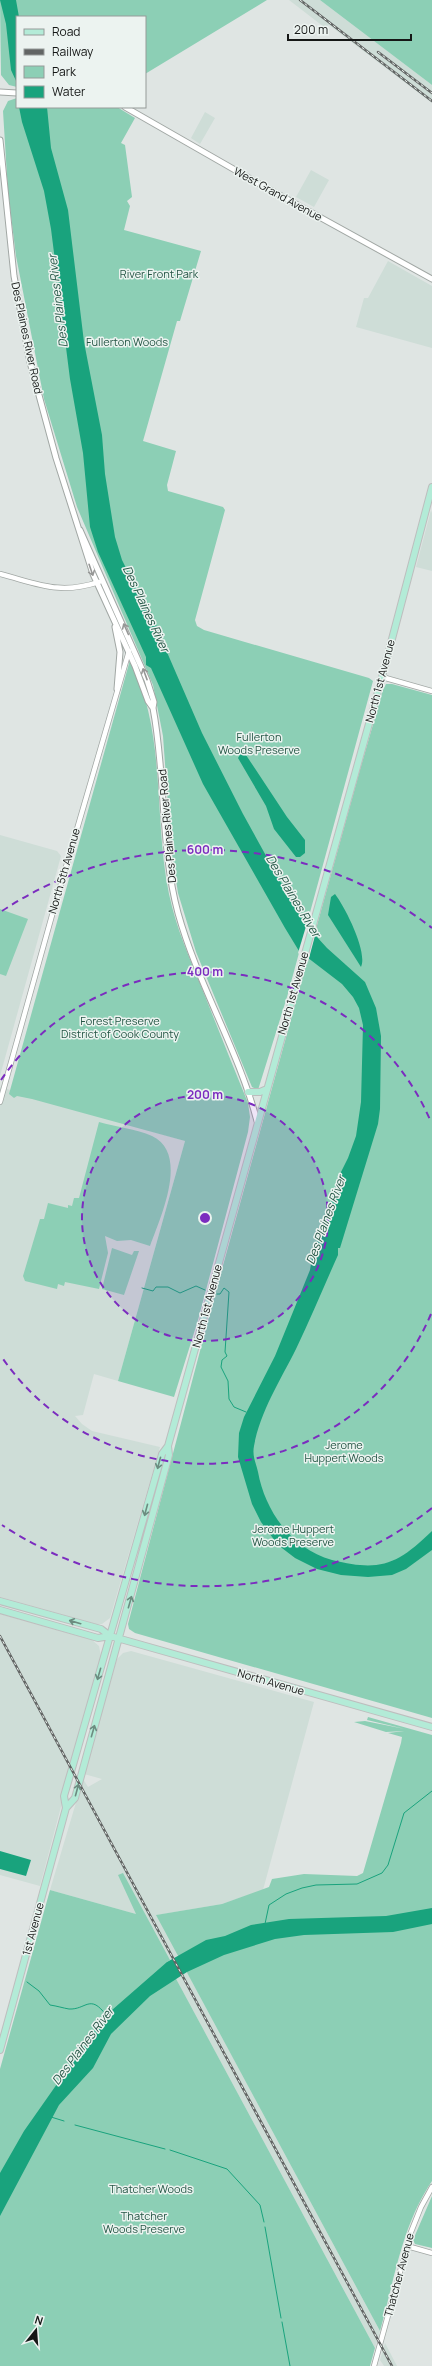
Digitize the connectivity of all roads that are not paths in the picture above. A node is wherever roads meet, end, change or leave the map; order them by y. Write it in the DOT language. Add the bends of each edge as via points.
graph roads {
  1 [pos="0,92"];
  2 [pos="16,93"];
  3 [pos="127,108"];
  4 [pos="0,140"];
  5 [pos="432,279"];
  6 [pos="432,487"];
  7 [pos="430,494"];
  8 [pos="432,502"];
  9 [pos="80,530"];
  10 [pos="0,574"];
  11 [pos="104,581"];
  12 [pos="96,583"];
  13 [pos="113,619"];
  14 [pos="132,642"];
  15 [pos="128,652"];
  16 [pos="382,678"];
  17 [pos="117,688"];
  18 [pos="432,692"];
  19 [pos="153,708"];
  20 [pos="267,1089"];
  21 [pos="248,1092"];
  22 [pos="0,1102"];
  23 [pos="257,1121"];
  24 [pos="168,1446"];
  25 [pos="0,1601"];
  26 [pos="0,1610"];
  27 [pos="110,1636"];
  28 [pos="119,1639"];
  29 [pos="432,1727"];
  30 [pos="66,1808"];
  31 [pos="0,2050"];
  32 [pos="432,2187"];
  33 [pos="407,2246"];
  34 [pos="432,2252"];
  35 [pos="374,2366"];
  1 -- 2 [label="main road"];
  3 -- 5 [label="main road, West Grand Avenue"];
  4 -- 9 [label="main road, Des Plaines River Road" via="14,276 30,362 56,458"];
  6 -- 7 [label="main road, North 1st Avenue"];
  7 -- 8 [label="street"];
  7 -- 16 [label="main road, North 1st Avenue"];
  9 -- 11 [label="main road, Des Plaines River Road"];
  9 -- 12 [label="main road, Des Plaines River Road, one-way" via="79,534"];
  10 -- 12 [label="street" via="63,589"];
  11 -- 12 [label="street"];
  14 -- 11 [label="main road, Des Plaines River Road, one-way"];
  12 -- 13 [label="main road, Des Plaines River Road"];
  13 -- 15 [label="main road, Des Plaines River Road"];
  13 -- 17 [label="main road" via="120,652"];
  14 -- 15 [label="street, North 5th Avenue"];
  19 -- 14 [label="main road, Des Plaines River Road, one-way" via="154,702"];
  15 -- 17 [label="street, North 5th Avenue"];
  15 -- 19 [label="main road, Des Plaines River Road"];
  16 -- 18 [label="street"];
  16 -- 20 [label="main road, North 1st Avenue"];
  17 -- 22 [label="street, North 5th Avenue"];
  19 -- 21 [label="main road, Des Plaines River Road" via="162,777 168,860 174,894 188,944"];
  20 -- 21 [label="main road"];
  20 -- 23 [label="main road, North 1st Avenue"];
  21 -- 23 [label="main road, Des Plaines River Road"];
  23 -- 24 [label="main road, North 1st Avenue"];
  24 -- 27 [label="main road, North 1st Avenue, one-way" via="162,1454"];
  28 -- 24 [label="main road, North 1st Avenue, one-way" via="169,1456"];
  27 -- 25 [label="main road, North Avenue, one-way" via="101,1629"];
  26 -- 27 [label="main road, North Avenue" via="98,1638"];
  27 -- 28 [label="main road, North Avenue"];
  27 -- 30 [label="main road, 1st Avenue, one-way" via="64,1796"];
  28 -- 29 [label="main road, North Avenue"];
  30 -- 28 [label="main road, 1st Avenue, one-way" via="75,1798"];
  30 -- 31 [label="main road, 1st Avenue"];
  32 -- 33 [label="street, Thatcher Avenue" via="417,2215"];
  33 -- 34 [label="street"];
  33 -- 35 [label="street, Thatcher Avenue"];
}
